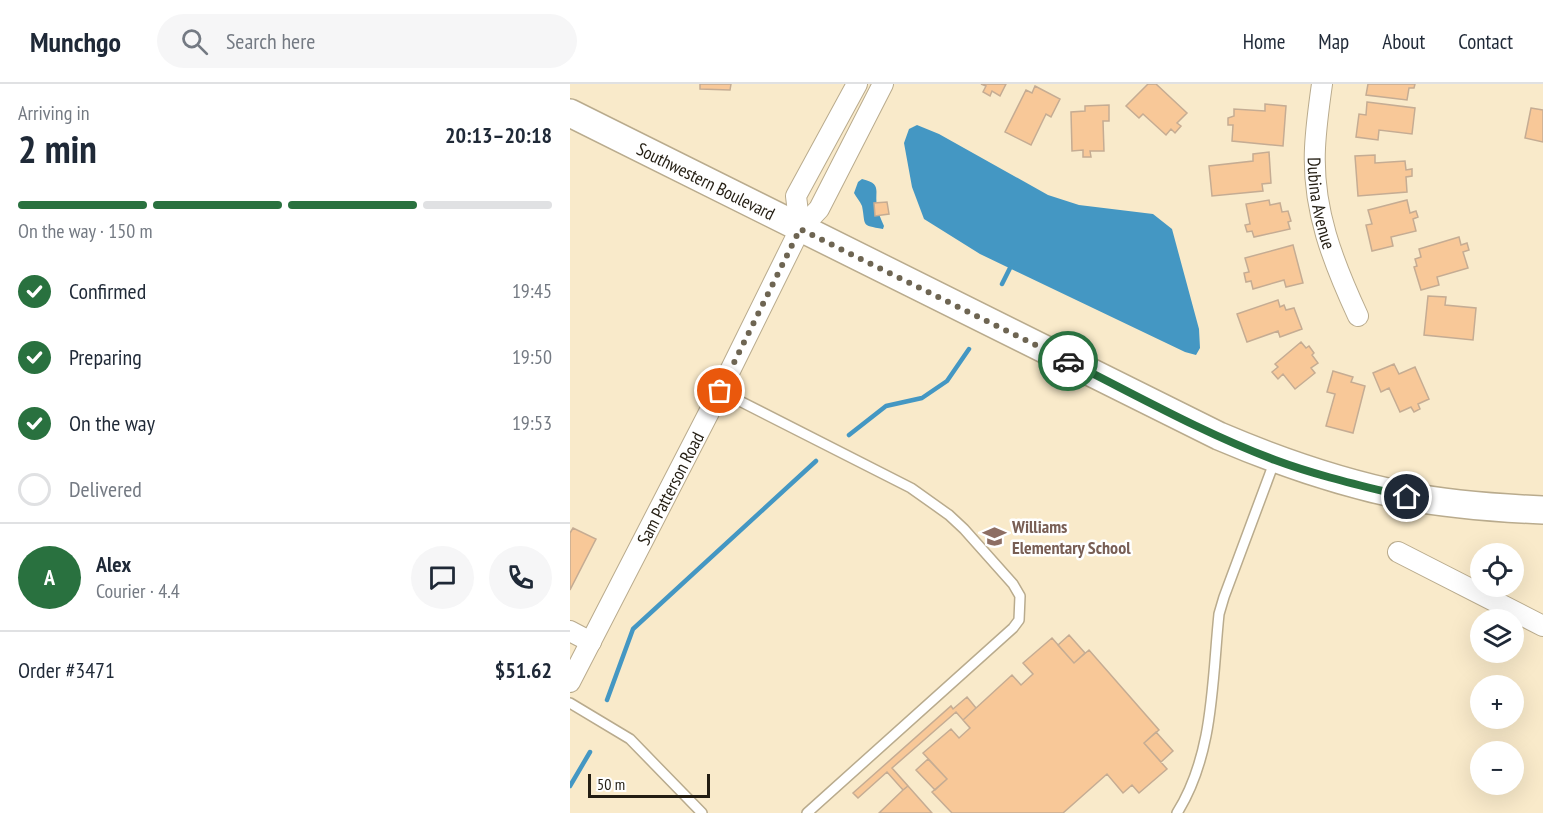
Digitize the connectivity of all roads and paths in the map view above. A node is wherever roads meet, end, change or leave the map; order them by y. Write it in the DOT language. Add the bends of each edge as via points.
graph roads {
  1 [pos="857,84"];
  2 [pos="883,84"];
  3 [pos="1322,84"];
  4 [pos="570,113"];
  5 [pos="800,229"];
  6 [pos="1358,316"];
  7 [pos="720,391"];
  8 [pos="1275,460"];
  9 [pos="1543,510"];
  10 [pos="1398,552"];
  11 [pos="1543,626"];
  12 [pos="570,631"];
  13 [pos="591,642"];
  14 [pos="570,682"];
  15 [pos="570,703"];
  16 [pos="702,813"];
  17 [pos="807,813"];
  18 [pos="1177,813"];
  1 -- 5 [label="street" via="796,196"];
  2 -- 5 [label="street, Sam Patterson Road" via="819,209"];
  3 -- 6 [label="street, Dubina Avenue" via="1315,148 1319,209 1336,269"];
  4 -- 5 [label="street, Southwestern Boulevard"];
  5 -- 7 [label="street, Sam Patterson Road"];
  5 -- 8 [label="street, Southwestern Boulevard"];
  7 -- 13 [label="street, Sam Patterson Road"];
  7 -- 17 [label="lane" via="911,488 964,529 1020,596 1019,620 1013,628"];
  8 -- 9 [label="street, Southwestern Boulevard" via="1407,497"];
  8 -- 18 [label="lane" via="1219,614 1206,745 1193,784"];
  10 -- 11 [label="street"];
  12 -- 13 [label="street"];
  13 -- 14 [label="street, Sam Patterson Road"];
  15 -- 16 [label="lane" via="630,739"];
}
